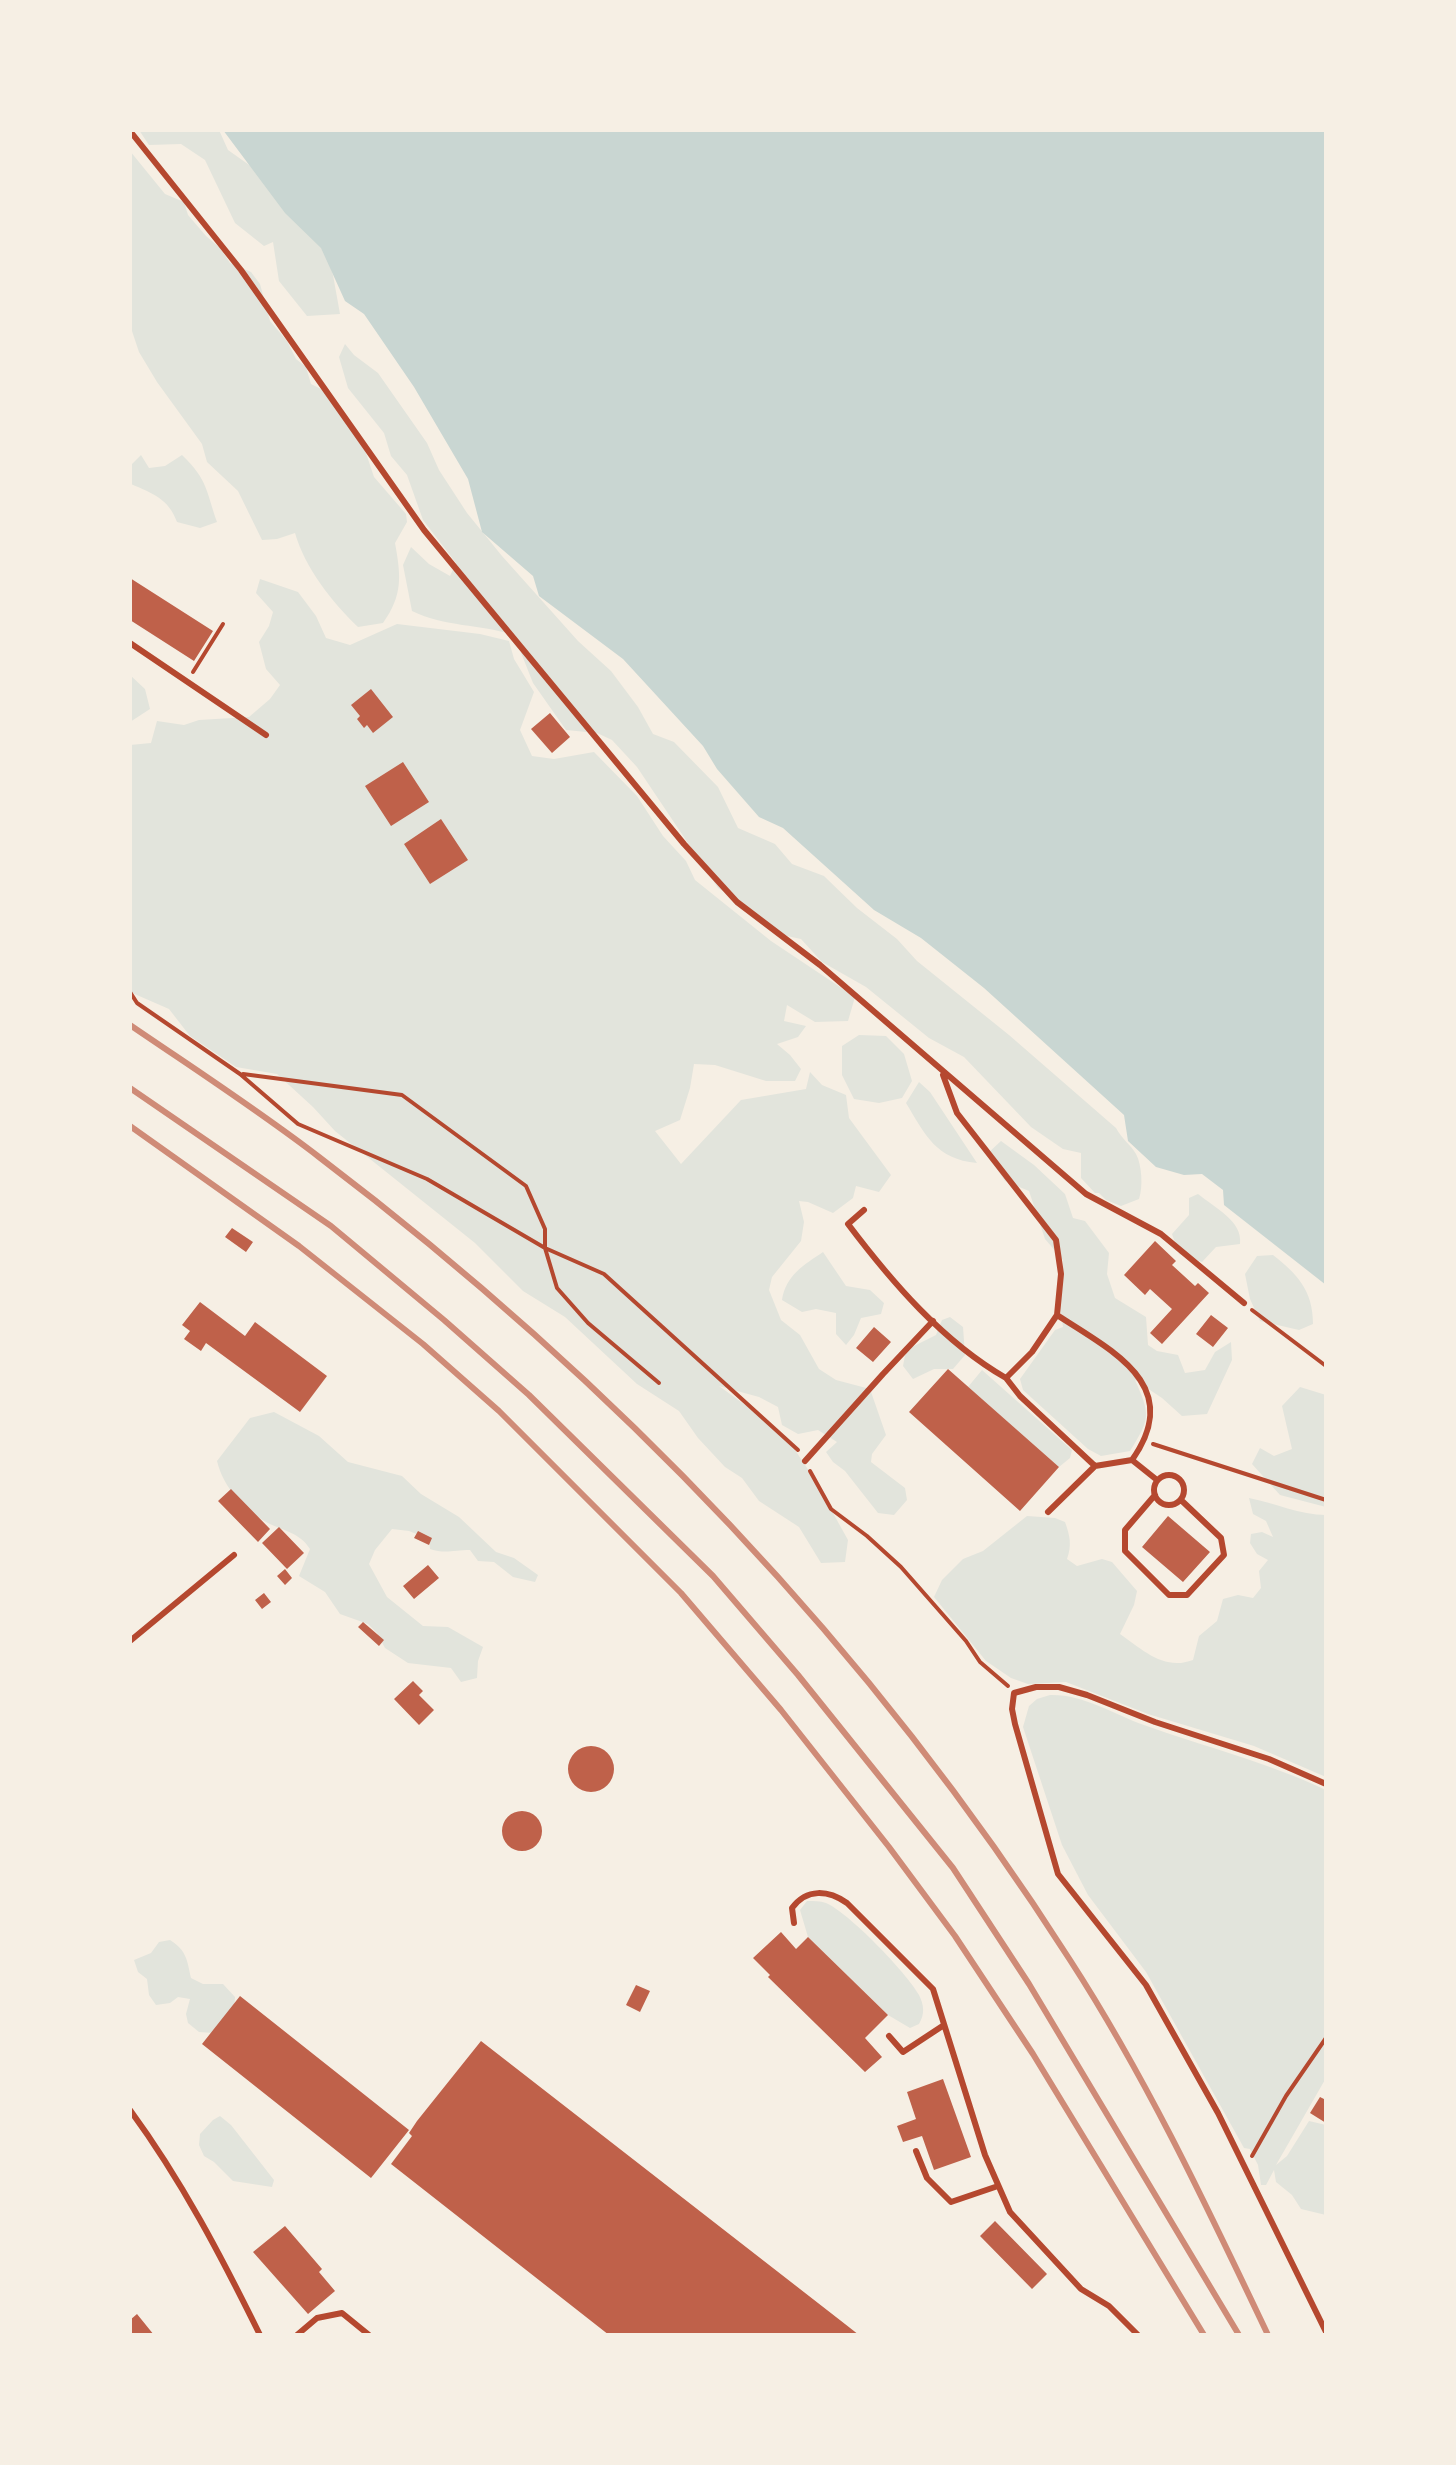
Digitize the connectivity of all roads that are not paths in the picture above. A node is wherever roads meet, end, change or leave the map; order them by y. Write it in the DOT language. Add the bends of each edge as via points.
graph roads {
  1 [pos="130,131"];
  2 [pos="130,643"];
  3 [pos="266,735"];
  4 [pos="941,1071"];
  5 [pos="864,1210"];
  6 [pos="1244,1303"];
  7 [pos="1057,1315"];
  8 [pos="933,1321"];
  9 [pos="1006,1378"];
  10 [pos="1132,1460"];
  11 [pos="805,1461"];
  12 [pos="1095,1466"];
  13 [pos="1157,1480"];
  14 [pos="1155,1495"];
  15 [pos="1181,1500"];
  16 [pos="1048,1512"];
  17 [pos="234,1555"];
  18 [pos="130,1641"];
  19 [pos="1326,1784"];
  20 [pos="794,1923"];
  21 [pos="944,2025"];
  22 [pos="889,2036"];
  23 [pos="130,2110"];
  24 [pos="916,2151"];
  25 [pos="998,2186"];
  26 [pos="1326,2332"];
  27 [pos="260,2335"];
  28 [pos="297,2335"];
  29 [pos="369,2335"];
  30 [pos="1138,2335"];
  1 -- 4 [label="lane" via="241,270 424,530 684,844 737,902 820,965"];
  2 -- 3 [label="lane"];
  4 -- 6 [label="lane" via="1086,1194 1161,1234"];
  4 -- 7 [label="lane" via="957,1113 1056,1240 1061,1274"];
  5 -- 8 [label="lane" via="848,1224"];
  7 -- 9 [label="lane"];
  7 -- 10 [label="lane" via="1125,1359 1146,1387 1151,1413 1145,1442"];
  8 -- 9 [label="lane"];
  8 -- 11 [label="lane"];
  9 -- 12 [label="lane"];
  10 -- 12 [label="lane"];
  10 -- 13 [label="lane"];
  12 -- 16 [label="lane"];
  13 -- 14 [label="lane"];
  13 -- 15 [label="lane" via="1179,1478 1185,1489"];
  14 -- 15 [label="lane" via="1171,1506"];
  14 -- 15 [label="lane" via="1125,1530 1125,1551 1169,1595 1187,1595 1224,1555 1221,1538"];
  17 -- 18 [label="lane"];
  19 -- 26 [label="lane" via="1087,1695 1059,1687 1014,1693 1012,1709 1058,1874 1146,1985 1218,2113"];
  20 -- 21 [label="lane" via="792,1908 798,1899 815,1892 832,1893 847,1903 933,1989"];
  21 -- 22 [label="lane" via="903,2052"];
  21 -- 25 [label="lane"];
  23 -- 27 [label="lane" via="208,2231"];
  24 -- 25 [label="lane" via="927,2178 951,2202"];
  25 -- 30 [label="lane" via="1010,2212 1081,2289 1109,2306"];
  28 -- 29 [label="lane" via="317,2318 342,2313"];
}
